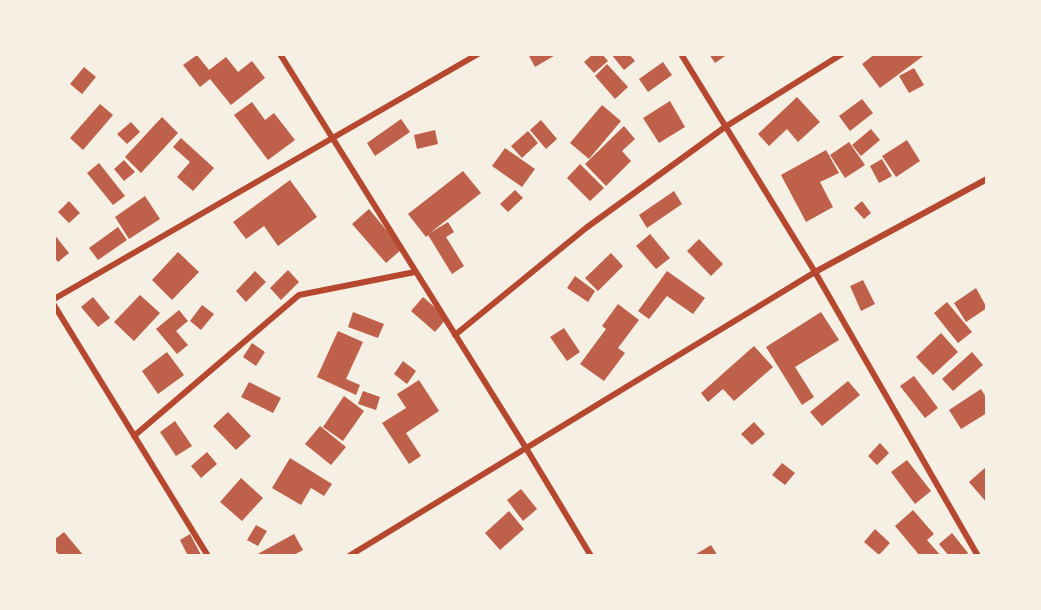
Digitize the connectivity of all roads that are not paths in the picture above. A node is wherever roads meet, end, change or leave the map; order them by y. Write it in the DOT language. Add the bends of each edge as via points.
graph roads {
  1 [pos="280,54"];
  2 [pos="478,54"];
  3 [pos="681,54"];
  4 [pos="842,54"];
  5 [pos="725,127"];
  6 [pos="331,138"];
  7 [pos="987,179"];
  8 [pos="415,272"];
  9 [pos="815,272"];
  10 [pos="54,299"];
  11 [pos="54,305"];
  12 [pos="455,335"];
  13 [pos="134,436"];
  14 [pos="526,448"];
  15 [pos="208,556"];
  16 [pos="349,556"];
  17 [pos="591,556"];
  18 [pos="978,556"];
  1 -- 6 [label="street"];
  2 -- 6 [label="street"];
  3 -- 5 [label="street"];
  4 -- 5 [label="street"];
  5 -- 9 [label="street"];
  5 -- 12 [label="street" via="586,228"];
  6 -- 8 [label="street"];
  6 -- 10 [label="street"];
  7 -- 9 [label="street"];
  8 -- 12 [label="street"];
  8 -- 13 [label="street" via="299,294"];
  9 -- 14 [label="street"];
  9 -- 18 [label="street"];
  11 -- 13 [label="street"];
  12 -- 14 [label="street"];
  13 -- 15 [label="street"];
  14 -- 16 [label="street"];
  14 -- 17 [label="street"];
}
